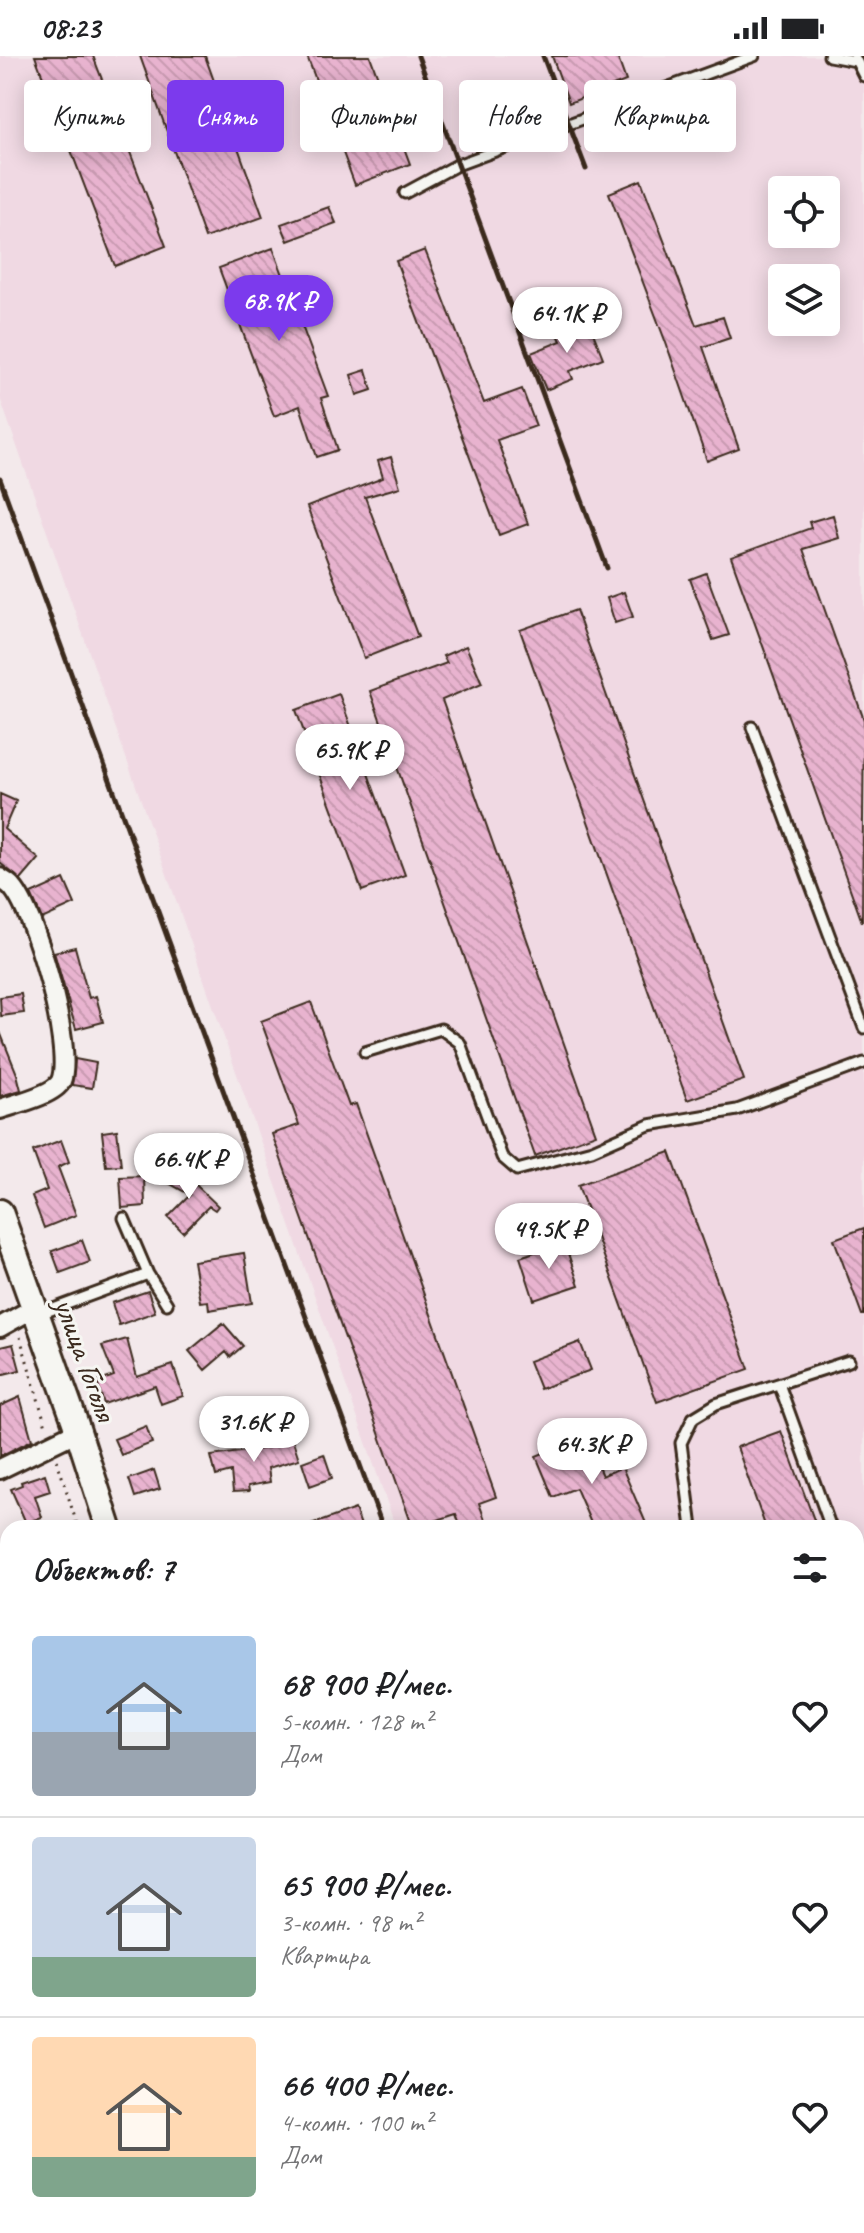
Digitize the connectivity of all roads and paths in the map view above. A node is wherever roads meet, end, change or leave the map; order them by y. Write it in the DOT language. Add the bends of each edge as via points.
graph roads {
  1 [pos="754,56"];
  2 [pos="829,56"];
  3 [pos="856,58"];
  4 [pos="864,76"];
  5 [pos="405,193"];
  6 [pos="752,727"];
  7 [pos="0,878"];
  8 [pos="864,1028"];
  9 [pos="365,1052"];
  10 [pos="864,1063"];
  11 [pos="0,1109"];
  12 [pos="0,1212"];
  13 [pos="124,1218"];
  14 [pos="148,1274"];
  15 [pos="167,1304"];
  16 [pos="21,1317"];
  17 [pos="849,1361"];
  18 [pos="779,1384"];
  19 [pos="78,1431"];
  20 [pos="52,1444"];
  21 [pos="0,1469"];
  22 [pos="76,1520"];
  23 [pos="106,1520"];
  24 [pos="691,1520"];
  25 [pos="828,1520"];
  1 -- 5 [label="lane" via="457,165"];
  2 -- 3 [label="lane"];
  3 -- 4 [label="lane"];
  6 -- 8 [label="lane"];
  7 -- 11 [label="street" via="12,886 37,937 65,1057 60,1082 51,1091"];
  9 -- 10 [label="lane" via="441,1029 460,1043 502,1157 517,1170 592,1150 649,1125 737,1110"];
  12 -- 16 [label="main road, улица Гоголя"];
  13 -- 14 [label="lane"];
  14 -- 15 [label="lane"];
  14 -- 16 [label="lane"];
  16 -- 19 [label="main road, улица Гоголя"];
  16 -- 20 [label="path"];
  17 -- 18 [label="lane"];
  18 -- 24 [label="lane" via="716,1404 693,1418 681,1443"];
  18 -- 25 [label="lane"];
  19 -- 20 [label="street"];
  19 -- 23 [label="main road, улица Гоголя"];
  20 -- 21 [label="street"];
  20 -- 22 [label="path"];
}
